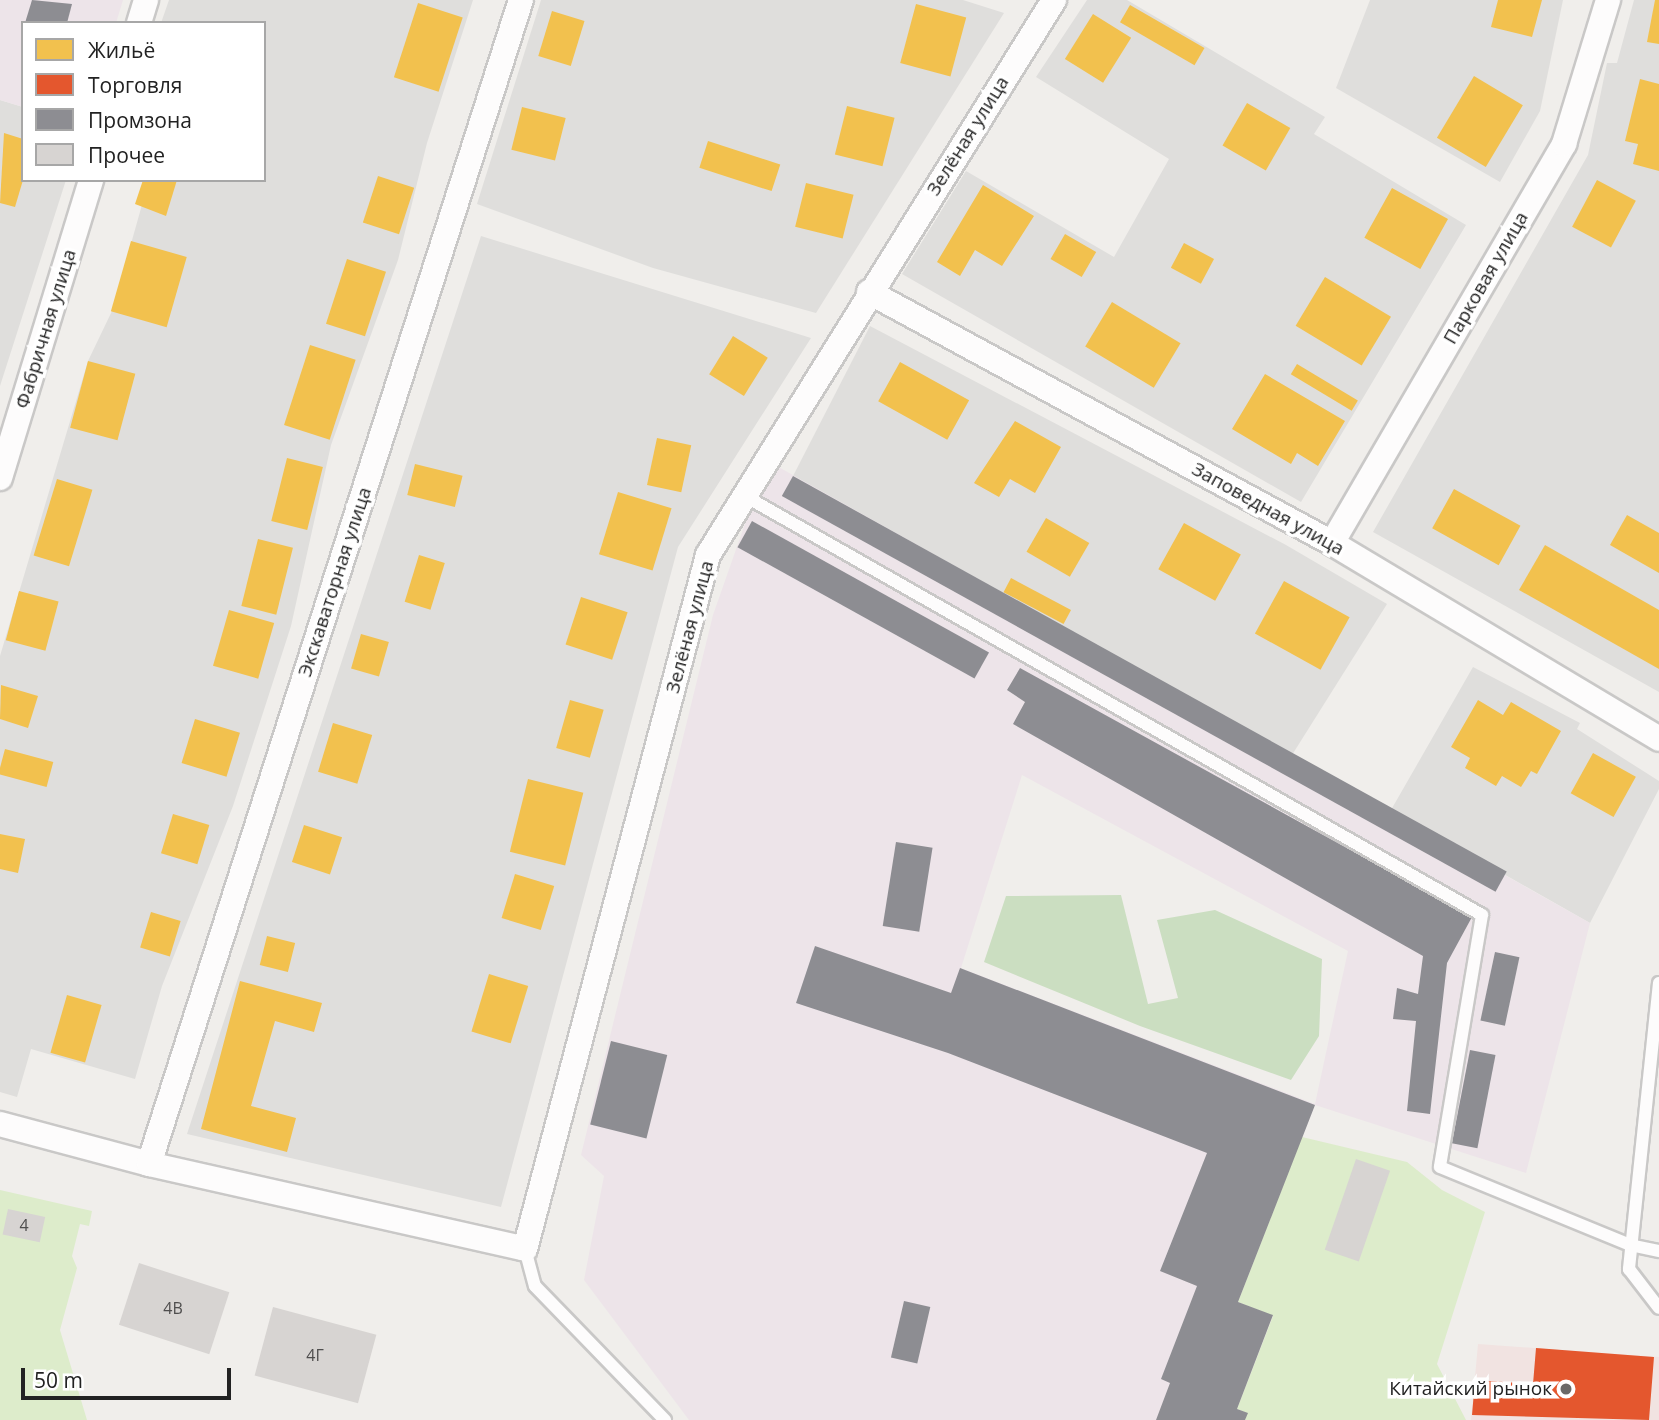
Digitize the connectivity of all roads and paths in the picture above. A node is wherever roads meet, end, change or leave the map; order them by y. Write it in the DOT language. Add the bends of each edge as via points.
graph roads {
  1 [pos="146,0"];
  2 [pos="521,0"];
  3 [pos="1054,0"];
  4 [pos="1608,0"];
  5 [pos="140,21"];
  6 [pos="90,182"];
  7 [pos="869,292"];
  8 [pos="0,478"];
  9 [pos="743,495"];
  10 [pos="1332,543"];
  11 [pos="1659,739"];
  12 [pos="1659,983"];
  13 [pos="0,1124"];
  14 [pos="149,1164"];
  15 [pos="1630,1245"];
  16 [pos="526,1249"];
  17 [pos="1659,1251"];
  18 [pos="1659,1308"];
  19 [pos="665,1420"];
  1 -- 5 [label="street"];
  2 -- 14 [label="street, Экскаваторная улица"];
  3 -- 7 [label="street, Зелёная улица"];
  4 -- 10 [label="street, Парковая улица" via="1564,144"];
  6 -- 8 [label="street, Фабричная улица"];
  7 -- 9 [label="street, Зелёная улица"];
  7 -- 10 [label="street, Заповедная улица"];
  9 -- 15 [label="lane" via="1482,915 1440,1167"];
  9 -- 16 [label="street, Зелёная улица" via="708,555"];
  10 -- 11 [label="street, Заповедная улица"];
  12 -- 15 [label="lane"];
  13 -- 14 [label="street"];
  14 -- 16 [label="street"];
  15 -- 17 [label="lane"];
  15 -- 18 [label="lane" via="1629,1269"];
  16 -- 19 [label="lane" via="535,1286"];
}
